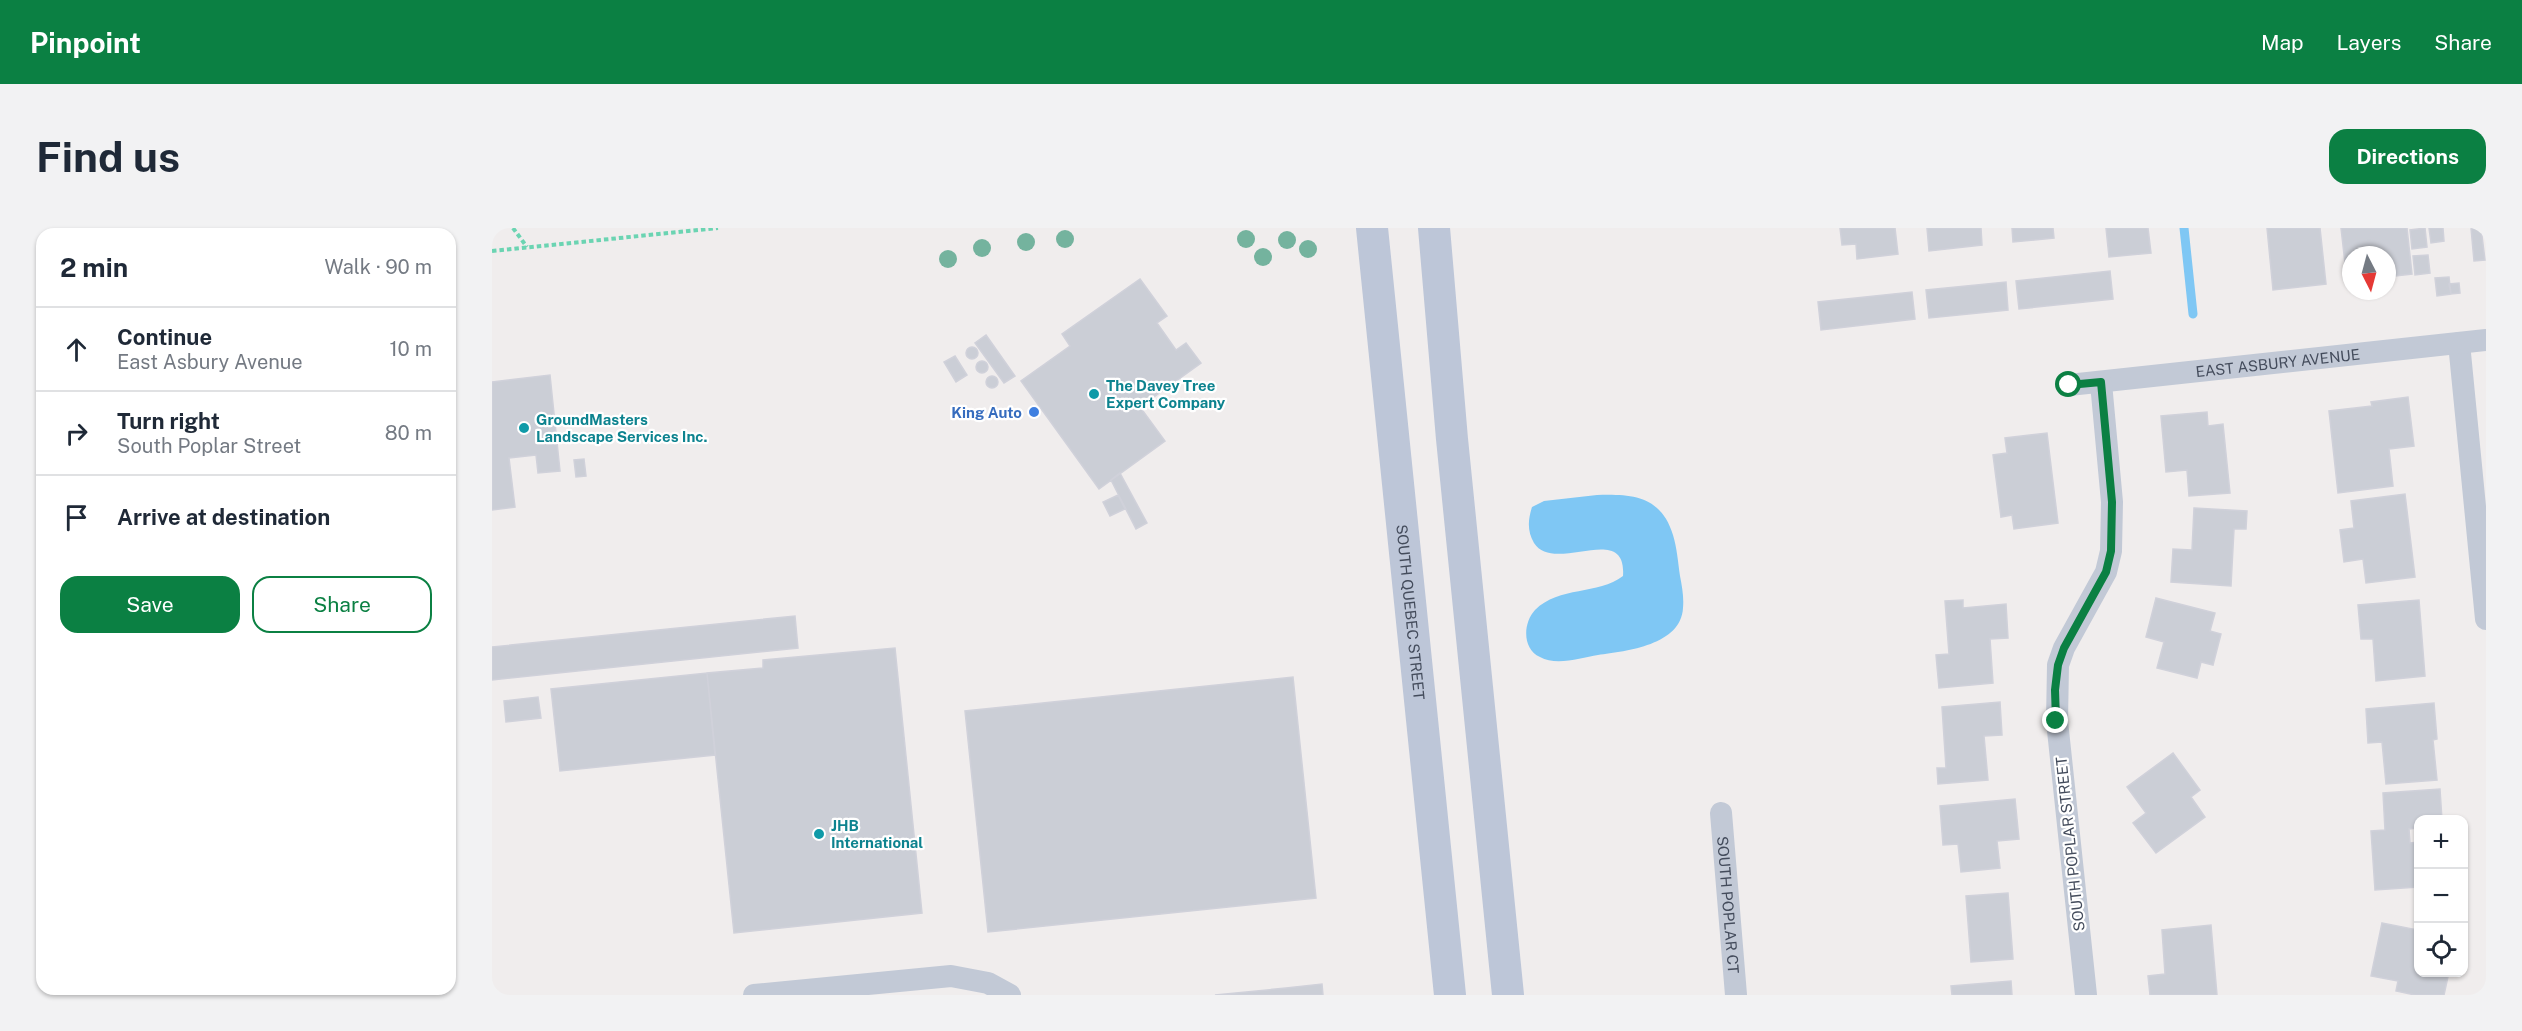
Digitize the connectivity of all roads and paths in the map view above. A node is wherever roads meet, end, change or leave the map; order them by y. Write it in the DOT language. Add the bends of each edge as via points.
graph roads {
  1 [pos="513,228"];
  2 [pos="718,228"];
  3 [pos="1372,228"];
  4 [pos="1424,228"];
  5 [pos="1434,228"];
  6 [pos="527,248"];
  7 [pos="492,251"];
  8 [pos="1437,271"];
  9 [pos="2486,340"];
  10 [pos="2459,343"];
  11 [pos="2101,382"];
  12 [pos="2069,385"];
  13 [pos="2486,619"];
  14 [pos="1720,813"];
  15 [pos="754,995"];
  16 [pos="1010,995"];
  17 [pos="1450,995"];
  18 [pos="1508,995"];
  19 [pos="1736,995"];
  20 [pos="2086,995"];
  1 -- 6 [label="path"];
  2 -- 6 [label="path"];
  3 -- 17 [label="main road, SOUTH QUEBEC STREET"];
  4 -- 8 [label="main road"];
  5 -- 8 [label="main road"];
  6 -- 7 [label="path"];
  8 -- 18 [label="main road"];
  9 -- 10 [label="street, EAST ASBURY AVENUE"];
  10 -- 11 [label="street, EAST ASBURY AVENUE"];
  10 -- 13 [label="street"];
  11 -- 12 [label="street, EAST ASBURY AVENUE"];
  11 -- 20 [label="street, SOUTH POPLAR STREET" via="2112,502 2111,551 2106,572 2064,648 2055,690"];
  14 -- 19 [label="street, SOUTH POPLAR CT"];
  15 -- 16 [label="street" via="934,976 977,981"];
}
